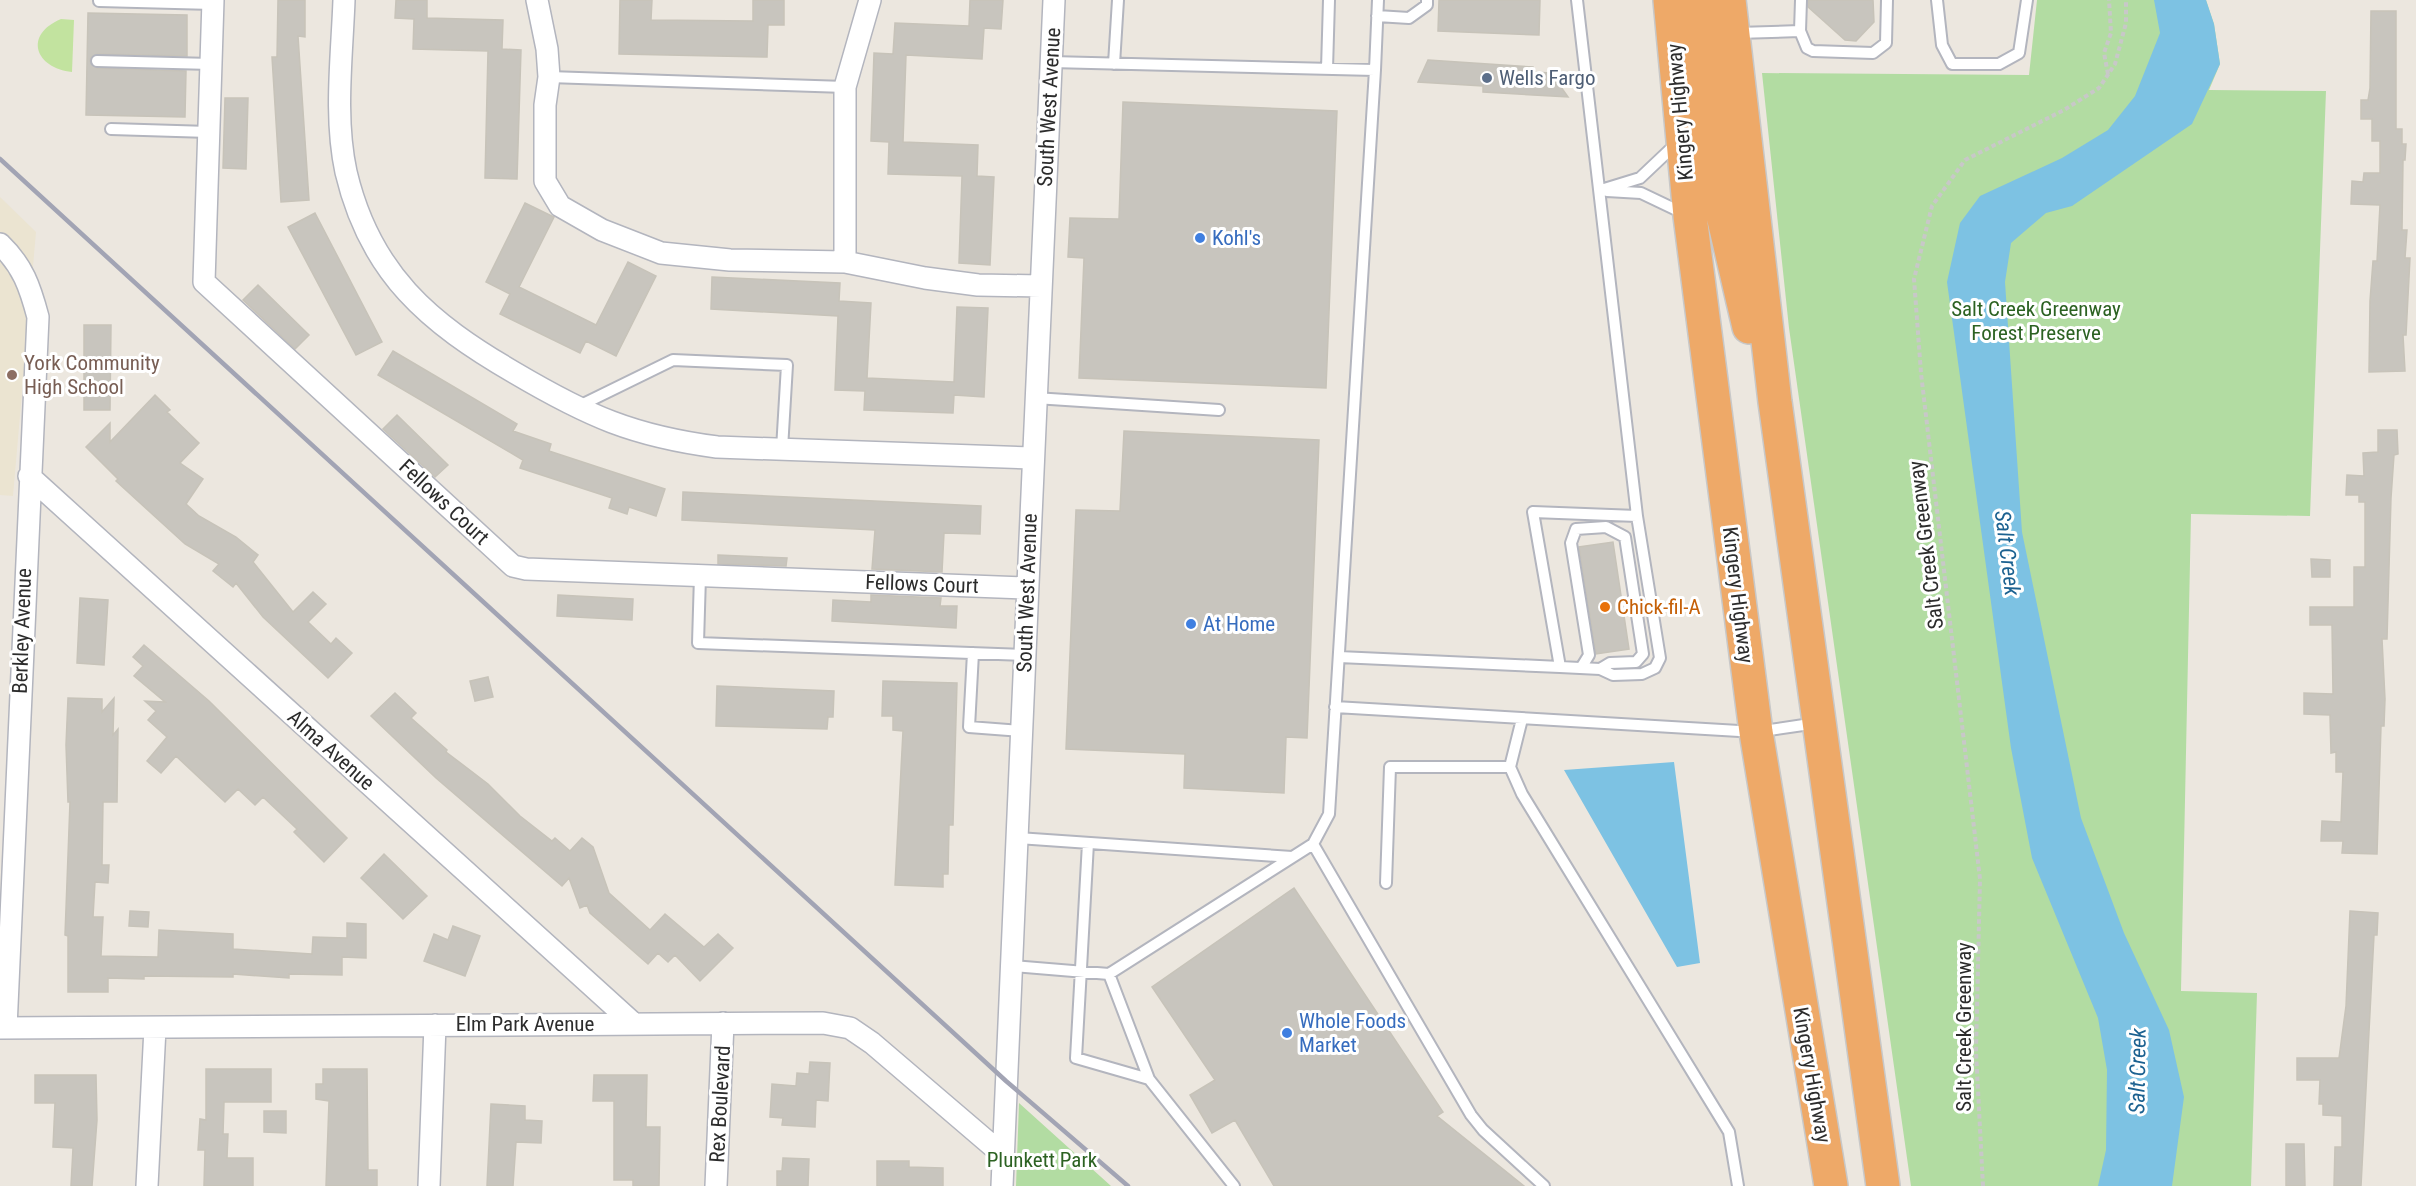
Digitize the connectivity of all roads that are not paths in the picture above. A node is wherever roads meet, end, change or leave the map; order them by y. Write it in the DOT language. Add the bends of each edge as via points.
graph roads {
  1 [pos="344,0"];
  2 [pos="537,0"];
  3 [pos="870,0"];
  4 [pos="1054,0"];
  5 [pos="1118,0"];
  6 [pos="1329,0"];
  7 [pos="1378,0"];
  8 [pos="1427,0"];
  9 [pos="1578,0"];
  10 [pos="1670,0"];
  11 [pos="1698,0"];
  12 [pos="1800,0"];
  13 [pos="1887,0"];
  14 [pos="1937,0"];
  15 [pos="2026,0"];
  16 [pos="99,1"];
  17 [pos="213,2"];
  18 [pos="1731,12"];
  19 [pos="1377,16"];
  20 [pos="1800,31"];
  21 [pos="97,61"];
  22 [pos="1051,62"];
  23 [pos="211,64"];
  24 [pos="1114,64"];
  25 [pos="1327,69"];
  26 [pos="1375,70"];
  27 [pos="549,77"];
  28 [pos="845,87"];
  29 [pos="111,129"];
  30 [pos="209,132"];
  31 [pos="1683,138"];
  32 [pos="1601,190"];
  33 [pos="1690,216"];
  34 [pos="0,244"];
  35 [pos="845,262"];
  36 [pos="1041,286"];
  37 [pos="1035,398"];
  38 [pos="1775,402"];
  39 [pos="576,408"];
  40 [pos="1219,410"];
  41 [pos="782,449"];
  42 [pos="1032,458"];
  43 [pos="29,476"];
  44 [pos="1637,516"];
  45 [pos="700,576"];
  46 [pos="1026,588"];
  47 [pos="973,653"];
  48 [pos="1024,656"];
  49 [pos="1339,657"];
  50 [pos="1560,667"];
  51 [pos="1581,668"];
  52 [pos="1600,669"];
  53 [pos="1335,707"];
  54 [pos="1522,719"];
  55 [pos="1818,723"];
  56 [pos="1021,731"];
  57 [pos="1756,732"];
  58 [pos="1510,767"];
  59 [pos="1018,838"];
  60 [pos="1088,843"];
  61 [pos="1313,844"];
  62 [pos="1292,857"];
  63 [pos="1386,884"];
  64 [pos="1014,966"];
  65 [pos="1080,972"];
  66 [pos="1109,974"];
  67 [pos="723,1023"];
  68 [pos="634,1024"];
  69 [pos="435,1025"];
  70 [pos="3,1028"];
  71 [pos="155,1028"];
  72 [pos="1149,1079"];
  73 [pos="1819,1118"];
  74 [pos="1003,1155"];
  75 [pos="147,1186"];
  76 [pos="429,1186"];
  77 [pos="716,1186"];
  78 [pos="1002,1186"];
  79 [pos="1234,1186"];
  80 [pos="1544,1186"];
  81 [pos="1738,1186"];
  82 [pos="1817,1186"];
  83 [pos="1831,1186"];
  84 [pos="1882,1186"];
  1 -- 39 [label="street" via="341,136 352,196 368,235 416,304 439,324 465,344"];
  2 -- 27 [label="street"];
  3 -- 28 [label="street"];
  4 -- 22 [label="street, South West Avenue"];
  5 -- 24 [label="lane"];
  6 -- 25 [label="lane"];
  7 -- 19 [label="lane"];
  8 -- 19 [label="lane" via="1427,5 1409,18"];
  9 -- 32 [label="lane"];
  10 -- 31 [label="highway, Kingery Highway"];
  11 -- 38 [label="highway" via="1718,194 1751,335"];
  12 -- 20 [label="lane"];
  13 -- 20 [label="lane" via="1886,43 1873,53 1813,51 1803,44"];
  14 -- 15 [label="lane" via="1942,45 1952,64 1999,64 2019,53"];
  16 -- 17 [label="lane"];
  17 -- 23 [label="street, Fellows Court"];
  18 -- 20 [label="lane"];
  18 -- 38 [label="highway"];
  19 -- 26 [label="lane"];
  21 -- 23 [label="lane"];
  22 -- 24 [label="lane"];
  22 -- 36 [label="street, South West Avenue"];
  23 -- 30 [label="street, Fellows Court"];
  24 -- 25 [label="lane"];
  25 -- 26 [label="lane"];
  26 -- 49 [label="lane"];
  27 -- 28 [label="lane"];
  27 -- 35 [label="street" via="543,169 545,181 560,206 602,230 661,253 730,261"];
  28 -- 35 [label="street"];
  29 -- 30 [label="lane"];
  30 -- 45 [label="street, Fellows Court" via="204,282 513,566"];
  31 -- 32 [label="lane" via="1640,178"];
  31 -- 33 [label="highway, Kingery Highway"];
  32 -- 33 [label="lane" via="1641,193"];
  32 -- 44 [label="lane"];
  33 -- 57 [label="highway, Kingery Highway"];
  34 -- 43 [label="street, Berkley Avenue" via="16,259 29,282 38,317"];
  35 -- 36 [label="street" via="957,282"];
  36 -- 37 [label="street, South West Avenue"];
  37 -- 40 [label="lane"];
  37 -- 42 [label="street, South West Avenue"];
  38 -- 55 [label="highway"];
  39 -- 41 [label="street" via="626,429 675,442"];
  39 -- 41 [label="lane" via="673,360 787,365"];
  41 -- 42 [label="street"];
  42 -- 46 [label="street, South West Avenue"];
  43 -- 68 [label="street, Alma Avenue"];
  43 -- 70 [label="street, Berkley Avenue"];
  44 -- 50 [label="lane" via="1533,512"];
  44 -- 52 [label="lane" via="1660,658 1655,668 1642,674 1613,675"];
  45 -- 46 [label="street, Fellows Court"];
  45 -- 47 [label="lane" via="698,643"];
  46 -- 48 [label="street, South West Avenue"];
  47 -- 48 [label="lane"];
  47 -- 56 [label="lane" via="969,727"];
  48 -- 56 [label="street, South West Avenue"];
  49 -- 50 [label="lane"];
  49 -- 53 [label="lane"];
  50 -- 51 [label="lane"];
  51 -- 52 [label="lane"];
  51 -- 52 [label="lane" via="1589,655 1571,543 1576,529 1606,527 1625,537 1643,654 1636,662 1610,663"];
  53 -- 54 [label="lane"];
  53 -- 61 [label="lane" via="1329,814"];
  54 -- 57 [label="lane"];
  54 -- 58 [label="lane"];
  55 -- 57 [label="lane"];
  55 -- 84 [label="highway"];
  56 -- 59 [label="street, South West Avenue"];
  57 -- 73 [label="highway, Kingery Highway"];
  58 -- 63 [label="lane" via="1390,767"];
  58 -- 81 [label="lane" via="1522,795 1729,1132"];
  59 -- 60 [label="lane"];
  59 -- 64 [label="street, South West Avenue"];
  60 -- 62 [label="lane"];
  60 -- 65 [label="lane"];
  61 -- 62 [label="lane"];
  61 -- 80 [label="lane" via="1472,1114"];
  62 -- 66 [label="lane"];
  64 -- 65 [label="lane"];
  64 -- 74 [label="street, South West Avenue"];
  65 -- 66 [label="lane"];
  65 -- 72 [label="lane" via="1076,1058"];
  66 -- 72 [label="lane"];
  67 -- 68 [label="street, Elm Park Avenue"];
  67 -- 74 [label="street, Elm Park Avenue" via="823,1023 850,1028 873,1043"];
  67 -- 77 [label="street, Rex Boulevard"];
  68 -- 69 [label="street, Elm Park Avenue"];
  69 -- 71 [label="street, Elm Park Avenue"];
  69 -- 76 [label="street"];
  70 -- 71 [label="street, Elm Park Avenue"];
  71 -- 75 [label="street"];
  72 -- 79 [label="lane"];
  73 -- 82 [label="highway"];
  73 -- 83 [label="highway, Kingery Highway"];
  74 -- 78 [label="street, South West Avenue"];
}
